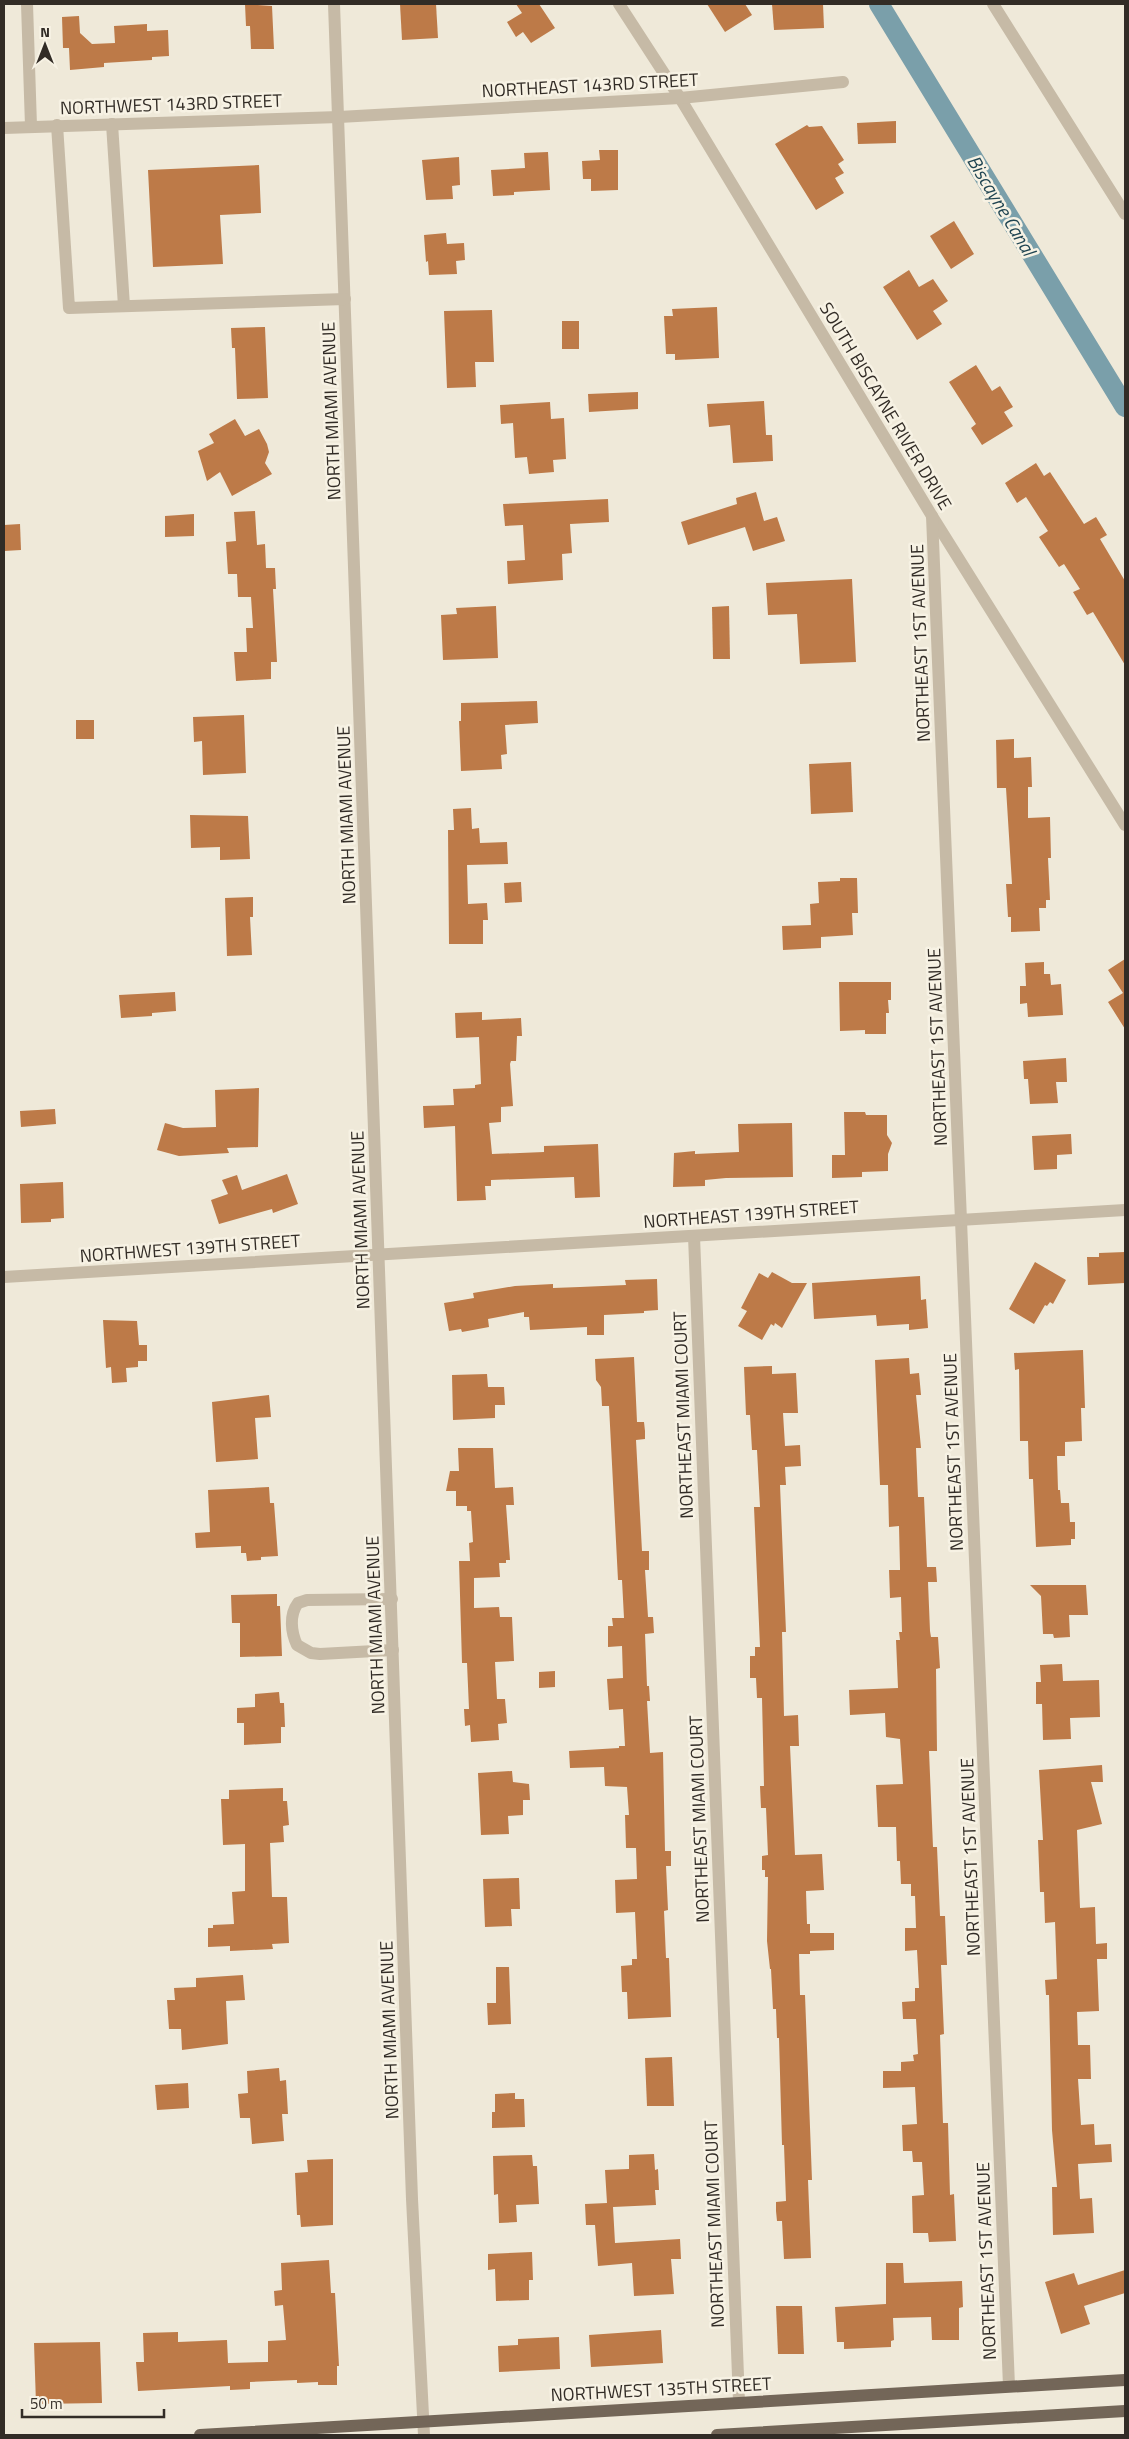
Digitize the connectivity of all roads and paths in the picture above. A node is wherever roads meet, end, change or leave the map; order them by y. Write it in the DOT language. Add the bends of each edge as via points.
graph roads {
  1 [pos="27,4"];
  2 [pos="334,4"];
  3 [pos="619,4"];
  4 [pos="993,4"];
  5 [pos="843,82"];
  6 [pos="680,98"];
  7 [pos="339,117"];
  8 [pos="112,124"];
  9 [pos="57,125"];
  10 [pos="31,126"];
  11 [pos="4,128"];
  12 [pos="1125,214"];
  13 [pos="345,299"];
  14 [pos="124,306"];
  15 [pos="932,516"];
  16 [pos="1125,825"];
  17 [pos="1125,1210"];
  18 [pos="961,1219"];
  19 [pos="694,1236"];
  20 [pos="379,1254"];
  21 [pos="4,1277"];
  22 [pos="392,1599"];
  23 [pos="393,1650"];
  24 [pos="1125,2380"];
  25 [pos="1009,2386"];
  26 [pos="739,2402"];
  27 [pos="1125,2411"];
  28 [pos="424,2421"];
  29 [pos="244,2434"];
  30 [pos="200,2435"];
  31 [pos="424,2435"];
  32 [pos="717,2435"];
  1 -- 10 [label="street"];
  2 -- 7 [label="street, NORTH MIAMI AVENUE"];
  3 -- 6 [label="street, SOUTH BISCAYNE RIVER DRIVE"];
  4 -- 12 [label="street"];
  5 -- 6 [label="street, NORTHEAST 143RD STREET"];
  6 -- 7 [label="street, NORTHEAST 143RD STREET"];
  6 -- 15 [label="street, SOUTH BISCAYNE RIVER DRIVE"];
  7 -- 8 [label="street, NORTHWEST 143RD STREET"];
  7 -- 13 [label="street, NORTH MIAMI AVENUE"];
  8 -- 9 [label="street, NORTHWEST 143RD STREET"];
  8 -- 14 [label="street"];
  9 -- 10 [label="street, NORTHWEST 143RD STREET"];
  9 -- 14 [label="street" via="69,308"];
  10 -- 11 [label="street, NORTHWEST 143RD STREET"];
  13 -- 14 [label="street"];
  13 -- 20 [label="street, NORTH MIAMI AVENUE"];
  15 -- 16 [label="street, SOUTH BISCAYNE RIVER DRIVE"];
  15 -- 18 [label="street, NORTHEAST 1ST AVENUE"];
  17 -- 18 [label="street, NORTHEAST 139TH STREET"];
  18 -- 19 [label="street, NORTHEAST 139TH STREET"];
  18 -- 25 [label="street, NORTHEAST 1ST AVENUE"];
  19 -- 20 [label="street, NORTHEAST 139TH STREET"];
  19 -- 26 [label="street, NORTHEAST MIAMI COURT"];
  20 -- 21 [label="street, NORTHWEST 139TH STREET"];
  20 -- 22 [label="street, NORTH MIAMI AVENUE"];
  22 -- 23 [label="street, NORTH MIAMI AVENUE"];
  22 -- 23 [label="street" via="298,1602 294,1608 293,1629 297,1645 311,1654"];
  23 -- 28 [label="street, NORTH MIAMI AVENUE" via="412,2199"];
  24 -- 25 [label="main road, NORTHWEST 135TH STREET"];
  25 -- 26 [label="main road, NORTHWEST 135TH STREET"];
  26 -- 28 [label="main road, NORTHWEST 135TH STREET"];
  27 -- 32 [label="main road"];
  28 -- 29 [label="main road, NORTHWEST 135TH STREET"];
  28 -- 31 [label="street, NORTH MIAMI AVENUE"];
  29 -- 30 [label="main road, NORTHWEST 135TH STREET"];
}
